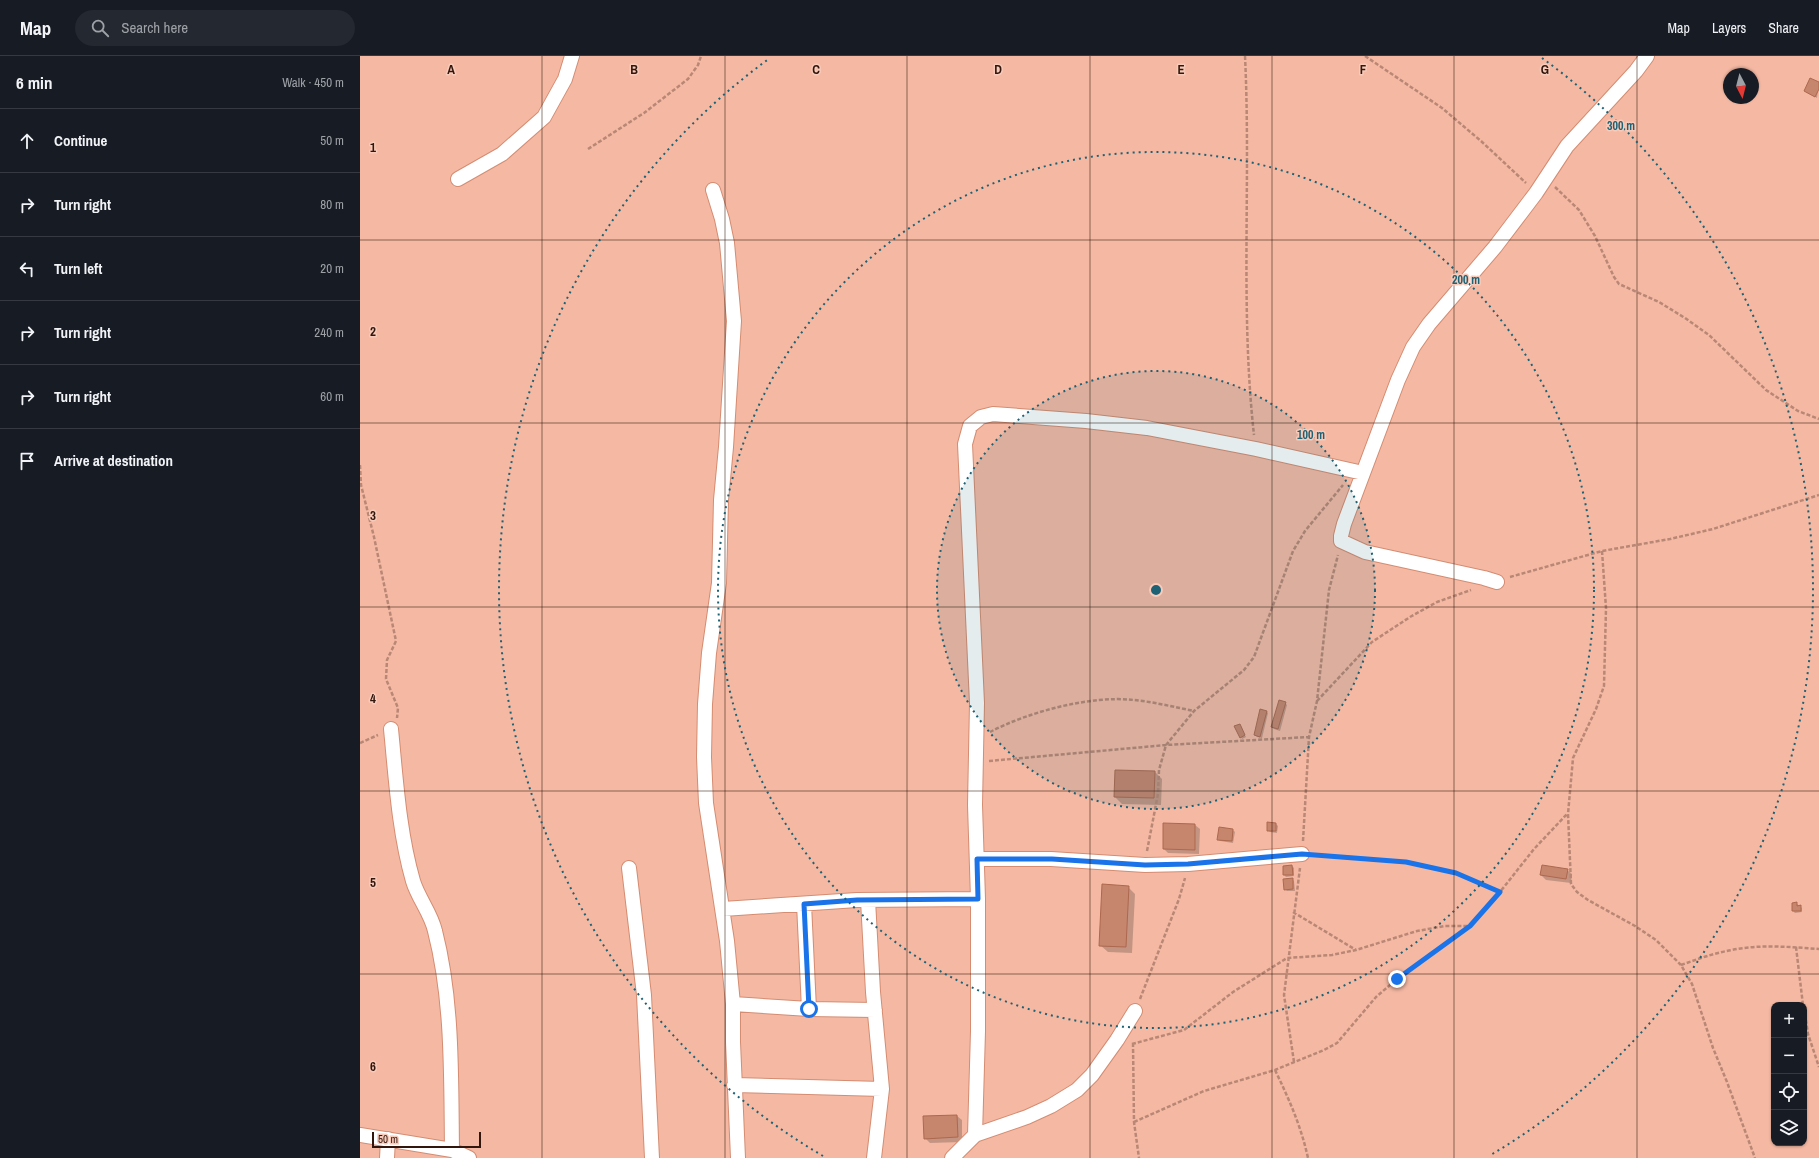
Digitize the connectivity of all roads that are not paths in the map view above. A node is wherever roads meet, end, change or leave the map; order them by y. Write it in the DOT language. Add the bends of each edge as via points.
graph roads {
  1 [pos="572,56"];
  2 [pos="1647,56"];
  3 [pos="458,179"];
  4 [pos="713,190"];
  5 [pos="1358,472"];
  6 [pos="1497,582"];
  7 [pos="390,729"];
  8 [pos="1302,854"];
  9 [pos="977,859"];
  10 [pos="629,868"];
  11 [pos="978,899"];
  12 [pos="868,900"];
  13 [pos="804,904"];
  14 [pos="723,909"];
  15 [pos="733,1004"];
  16 [pos="809,1009"];
  17 [pos="875,1010"];
  18 [pos="1135,1011"];
  19 [pos="734,1085"];
  20 [pos="882,1089"];
  21 [pos="360,1134"];
  22 [pos="975,1135"];
  23 [pos="388,1139"];
  24 [pos="460,1155"];
  25 [pos="387,1158"];
  26 [pos="652,1158"];
  27 [pos="738,1158"];
  28 [pos="874,1158"];
  29 [pos="952,1158"];
  1 -- 3 [label="street" via="565,79 544,117 502,154"];
  2 -- 5 [label="street" via="1567,146 1536,193 1495,247 1429,324 1413,348"];
  4 -- 14 [label="street" via="727,243 734,321 721,500 719,583 710,653 704,757 706,803"];
  5 -- 6 [label="street" via="1341,541 1365,552"];
  5 -- 9 [label="street" via="1148,428 993,414 981,417 970,426 965,444 975,660"];
  7 -- 24 [label="street" via="399,809 413,882 435,930 444,978"];
  8 -- 9 [label="street" via="1188,864 1145,865 1052,859"];
  9 -- 11 [label="street"];
  10 -- 26 [label="street" via="644,995"];
  11 -- 12 [label="street"];
  11 -- 22 [label="street"];
  12 -- 13 [label="street"];
  12 -- 17 [label="street"];
  13 -- 14 [label="street"];
  13 -- 16 [label="street"];
  14 -- 15 [label="street"];
  15 -- 16 [label="street"];
  15 -- 19 [label="street"];
  16 -- 17 [label="street"];
  17 -- 20 [label="street"];
  18 -- 22 [label="street" via="1100,1064 1077,1090 1027,1117"];
  19 -- 20 [label="street"];
  19 -- 27 [label="street"];
  20 -- 28 [label="street"];
  21 -- 23 [label="street"];
  22 -- 29 [label="street"];
  23 -- 24 [label="street"];
  23 -- 25 [label="street"];
}
